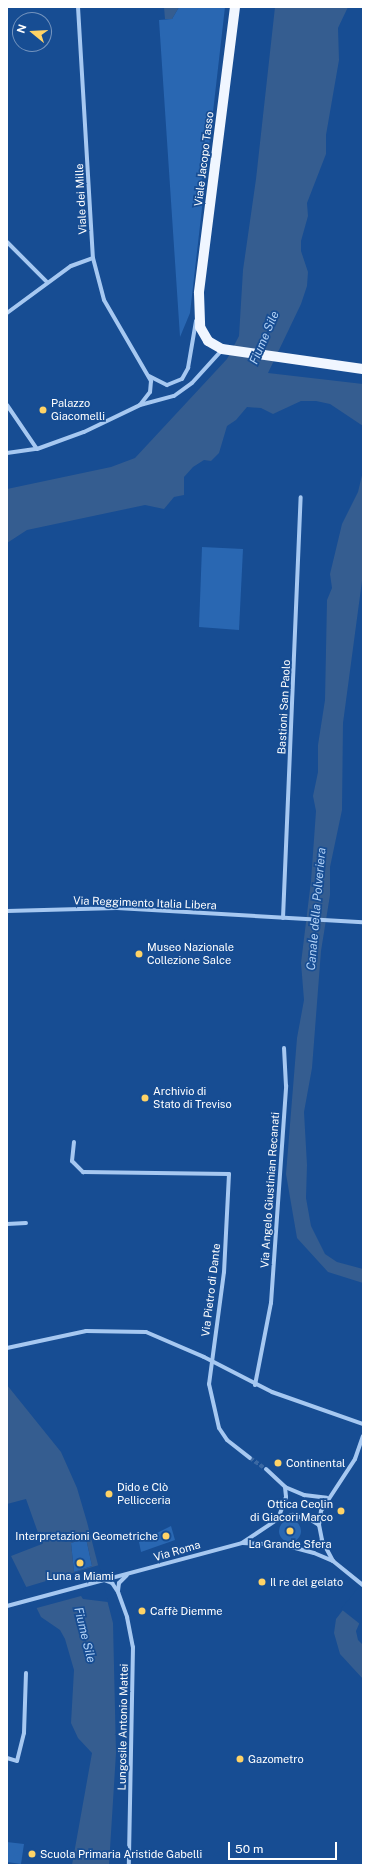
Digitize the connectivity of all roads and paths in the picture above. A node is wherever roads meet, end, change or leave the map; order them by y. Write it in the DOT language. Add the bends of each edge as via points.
graph roads {
  1 [pos="78,7"];
  2 [pos="235,7"];
  3 [pos="7,242"];
  4 [pos="92,258"];
  5 [pos="47,282"];
  6 [pos="7,313"];
  7 [pos="198,314"];
  8 [pos="222,350"];
  9 [pos="363,368"];
  10 [pos="149,376"];
  11 [pos="140,405"];
  12 [pos="7,406"];
  13 [pos="37,449"];
  14 [pos="7,453"];
  15 [pos="301,497"];
  16 [pos="7,911"];
  17 [pos="283,918"];
  18 [pos="363,922"];
  19 [pos="284,1048"];
  20 [pos="74,1142"];
  21 [pos="26,1222"];
  22 [pos="7,1224"];
  23 [pos="7,1348"];
  24 [pos="210,1361"];
  25 [pos="255,1385"];
  26 [pos="363,1424"];
  27 [pos="363,1436"];
  28 [pos="250,1458"];
  29 [pos="266,1470"];
  30 [pos="285,1485"];
  31 [pos="327,1498"];
  32 [pos="278,1520"];
  33 [pos="319,1525"];
  34 [pos="242,1543"];
  35 [pos="333,1561"];
  36 [pos="127,1575"];
  37 [pos="102,1579"];
  38 [pos="363,1585"];
  39 [pos="118,1592"];
  40 [pos="7,1606"];
  41 [pos="26,1673"];
  42 [pos="7,1758"];
  43 [pos="129,1865"];
  1 -- 4 [label="street, Viale dei Mille"];
  2 -- 7 [label="main road, Viale Jacopo Tasso"];
  3 -- 5 [label="street"];
  4 -- 5 [label="street" via="71,266"];
  4 -- 10 [label="street, Viale dei Mille" via="104,300"];
  5 -- 6 [label="street"];
  7 -- 8 [label="main road, Viale Jacopo Tasso" via="204,337"];
  7 -- 10 [label="street, Viale Jacopo Tasso" via="188,368 182,379 167,385"];
  8 -- 9 [label="main road"];
  8 -- 11 [label="street" via="184,390 166,399"];
  10 -- 11 [label="street" via="150,392"];
  11 -- 13 [label="street" via="84,432"];
  12 -- 13 [label="street"];
  13 -- 14 [label="street"];
  15 -- 17 [label="street, Bastioni San Paolo"];
  16 -- 17 [label="street, Via Reggimento Italia Libera" via="118,908"];
  17 -- 18 [label="street, Via Reggimento Italia Libera"];
  19 -- 25 [label="street, Via Angelo Giustinian Recanati" via="286,1086 276,1234 266,1333"];
  20 -- 24 [label="street, Via Pietro di Dante" via="72,1162 82,1172 230,1174 224,1272"];
  21 -- 22 [label="street"];
  23 -- 24 [label="street" via="43,1338 86,1331 146,1332"];
  24 -- 25 [label="street"];
  24 -- 28 [label="street, Via Pietro di Dante" via="209,1384 219,1428 228,1440"];
  25 -- 26 [label="street" via="304,1405"];
  27 -- 31 [label="street" via="354,1459"];
  29 -- 30 [label="street"];
  30 -- 31 [label="street" via="304,1495"];
  30 -- 32 [label="street" via="286,1497"];
  31 -- 33 [label="street" via="321,1511"];
  32 -- 33 [label="street, Via Roma" via="292,1515"];
  32 -- 34 [label="street, Via Roma"];
  33 -- 35 [label="street, Via Roma" via="322,1540"];
  34 -- 35 [label="street, Via Roma" via="284,1545"];
  34 -- 36 [label="street, Via Roma"];
  35 -- 38 [label="street, Via Roma"];
  36 -- 37 [label="street, Via Roma"];
  36 -- 39 [label="street" via="119,1583"];
  37 -- 39 [label="street, Lungosile Antonio Mattei" via="112,1583"];
  37 -- 40 [label="street, Via Roma"];
  39 -- 43 [label="street, Lungosile Antonio Mattei" via="127,1617 133,1647"];
  41 -- 42 [label="street" via="24,1733 17,1761"];
}
